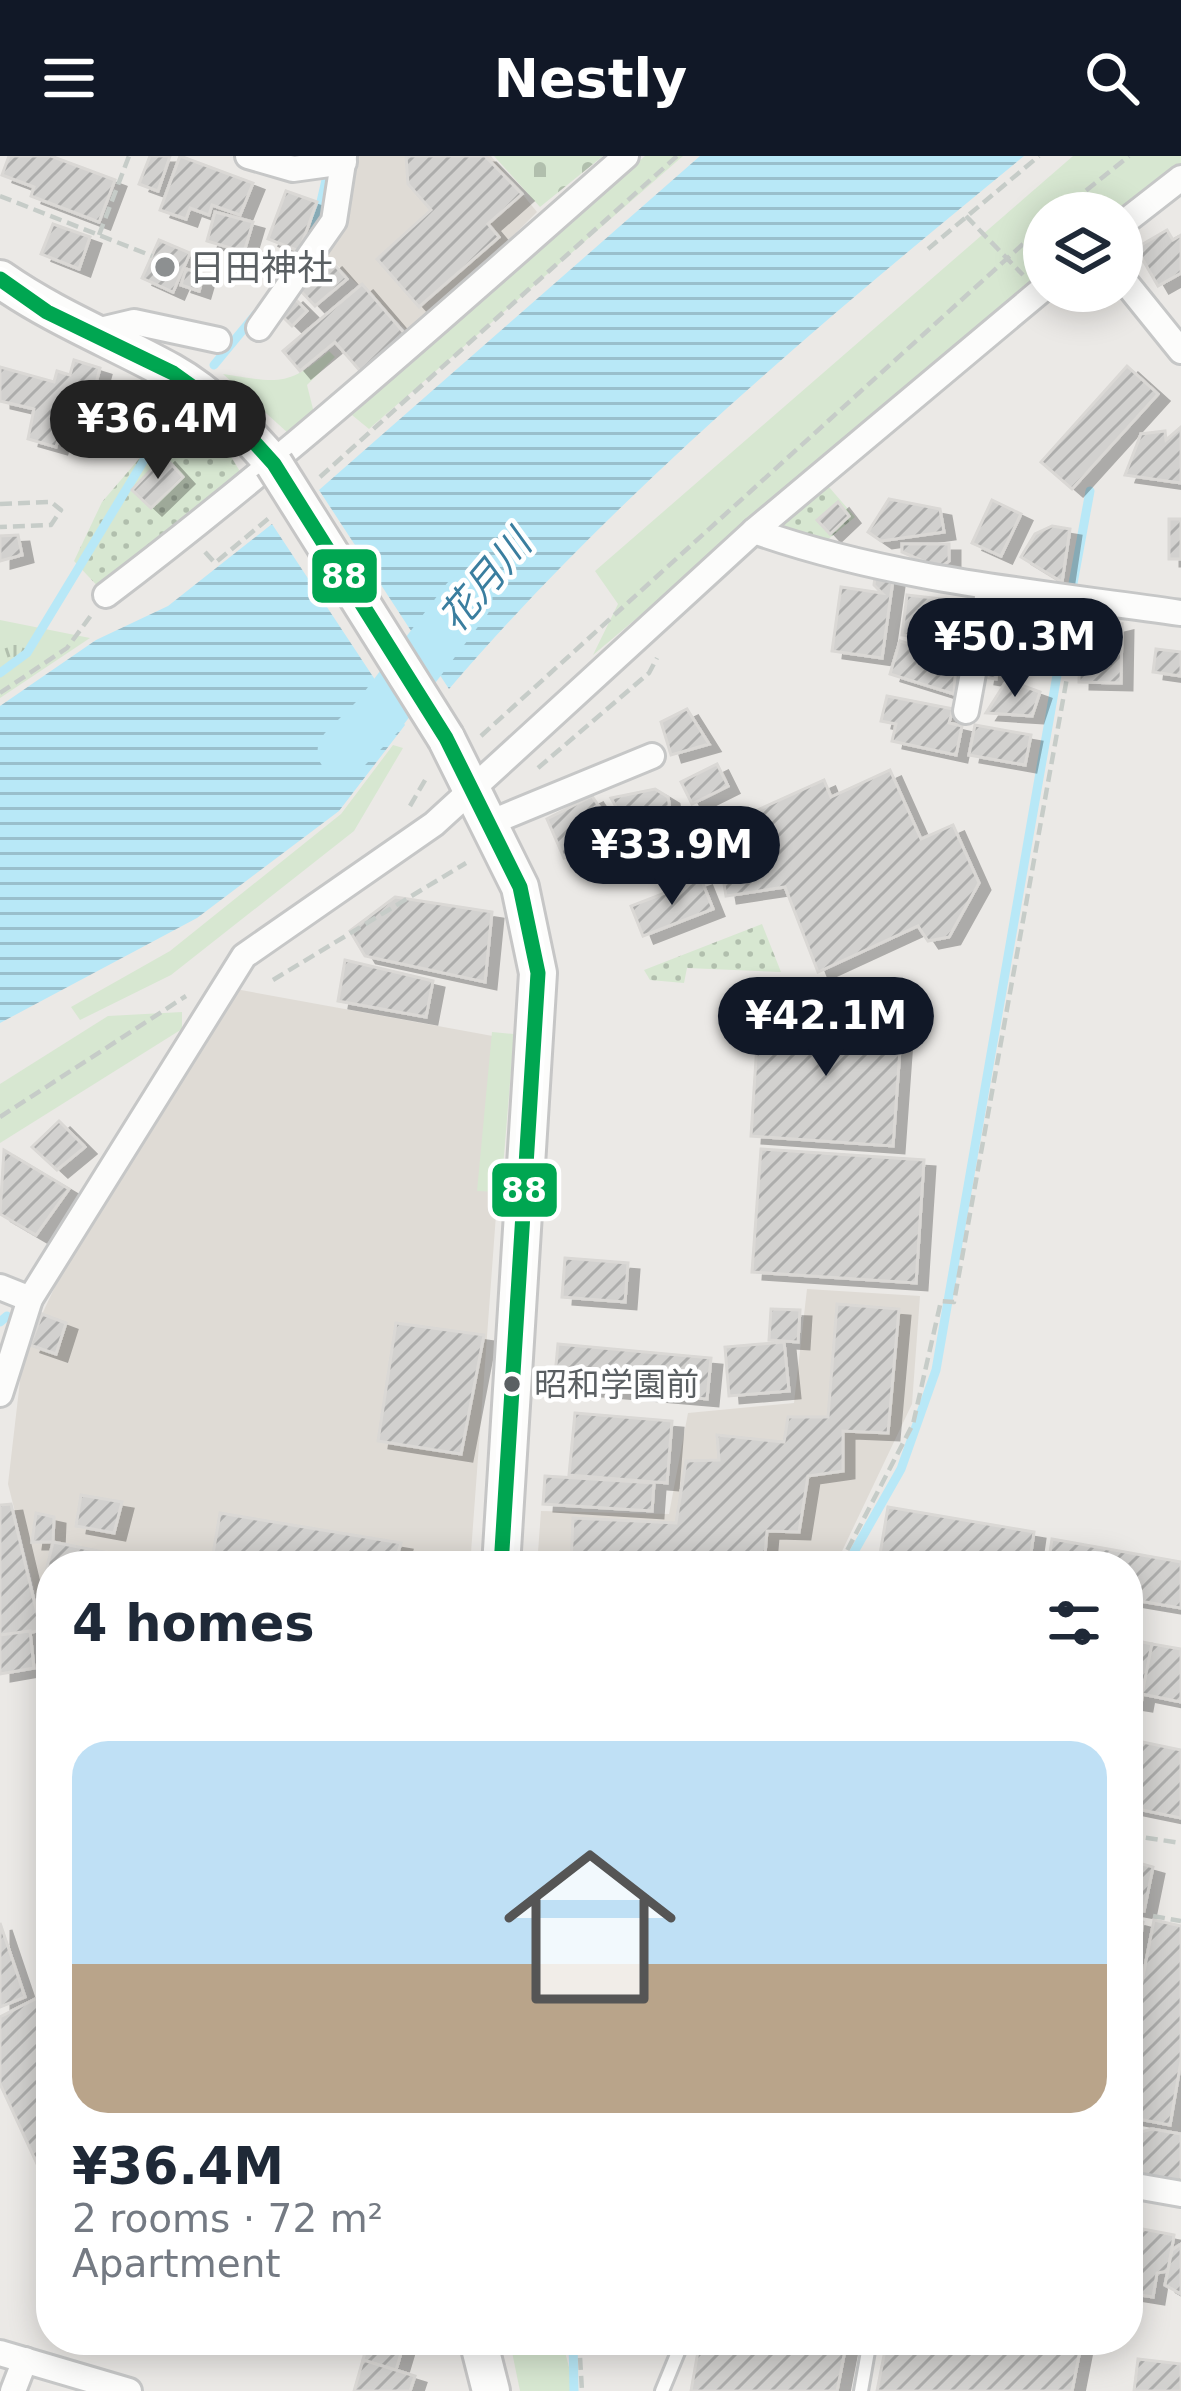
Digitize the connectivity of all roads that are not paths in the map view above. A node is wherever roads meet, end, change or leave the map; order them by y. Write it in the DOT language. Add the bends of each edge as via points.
graph roads {
  1 [pos="248,156"];
  2 [pos="626,156"];
  3 [pos="344,159"];
  4 [pos="1181,178"];
  5 [pos="1143,208"];
  6 [pos="0,279"];
  7 [pos="1143,304"];
  8 [pos="1023,306"];
  9 [pos="259,328"];
  10 [pos="89,333"];
  11 [pos="218,340"];
  12 [pos="1181,351"];
  13 [pos="274,464"];
  14 [pos="754,531"];
  15 [pos="989,587"];
  16 [pos="106,596"];
  17 [pos="1181,613"];
  18 [pos="967,711"];
  19 [pos="652,756"];
  20 [pos="470,790"];
  21 [pos="487,824"];
  22 [pos="0,1287"];
  23 [pos="29,1299"];
  24 [pos="0,1394"];
  25 [pos="502,1551"];
  26 [pos="1143,2187"];
  27 [pos="1181,2194"];
  28 [pos="0,2353"];
  29 [pos="482,2355"];
  30 [pos="677,2355"];
  31 [pos="867,2355"];
  32 [pos="25,2360"];
  33 [pos="13,2391"];
  34 [pos="129,2391"];
  35 [pos="491,2391"];
  36 [pos="662,2391"];
  37 [pos="861,2391"];
  1 -- 3 [label="street" via="293,169"];
  2 -- 13 [label="street"];
  3 -- 9 [label="street" via="334,221"];
  4 -- 5 [label="street"];
  6 -- 10 [label="street"];
  7 -- 12 [label="street"];
  8 -- 14 [label="street"];
  10 -- 11 [label="street" via="134,322"];
  10 -- 13 [label="street" via="173,373 226,411"];
  13 -- 16 [label="street"];
  13 -- 20 [label="street, bridge" via="464,737"];
  14 -- 15 [label="street" via="838,561"];
  14 -- 20 [label="street"];
  15 -- 17 [label="street"];
  15 -- 18 [label="street"];
  19 -- 21 [label="street"];
  20 -- 21 [label="street"];
  20 -- 23 [label="street" via="430,827 244,956"];
  21 -- 25 [label="street" via="520,887 538,973"];
  22 -- 23 [label="street"];
  23 -- 24 [label="street"];
  26 -- 27 [label="street"];
  28 -- 32 [label="street"];
  29 -- 35 [label="street"];
  30 -- 36 [label="lane"];
  31 -- 37 [label="lane"];
  32 -- 33 [label="street"];
  32 -- 34 [label="street"];
}
